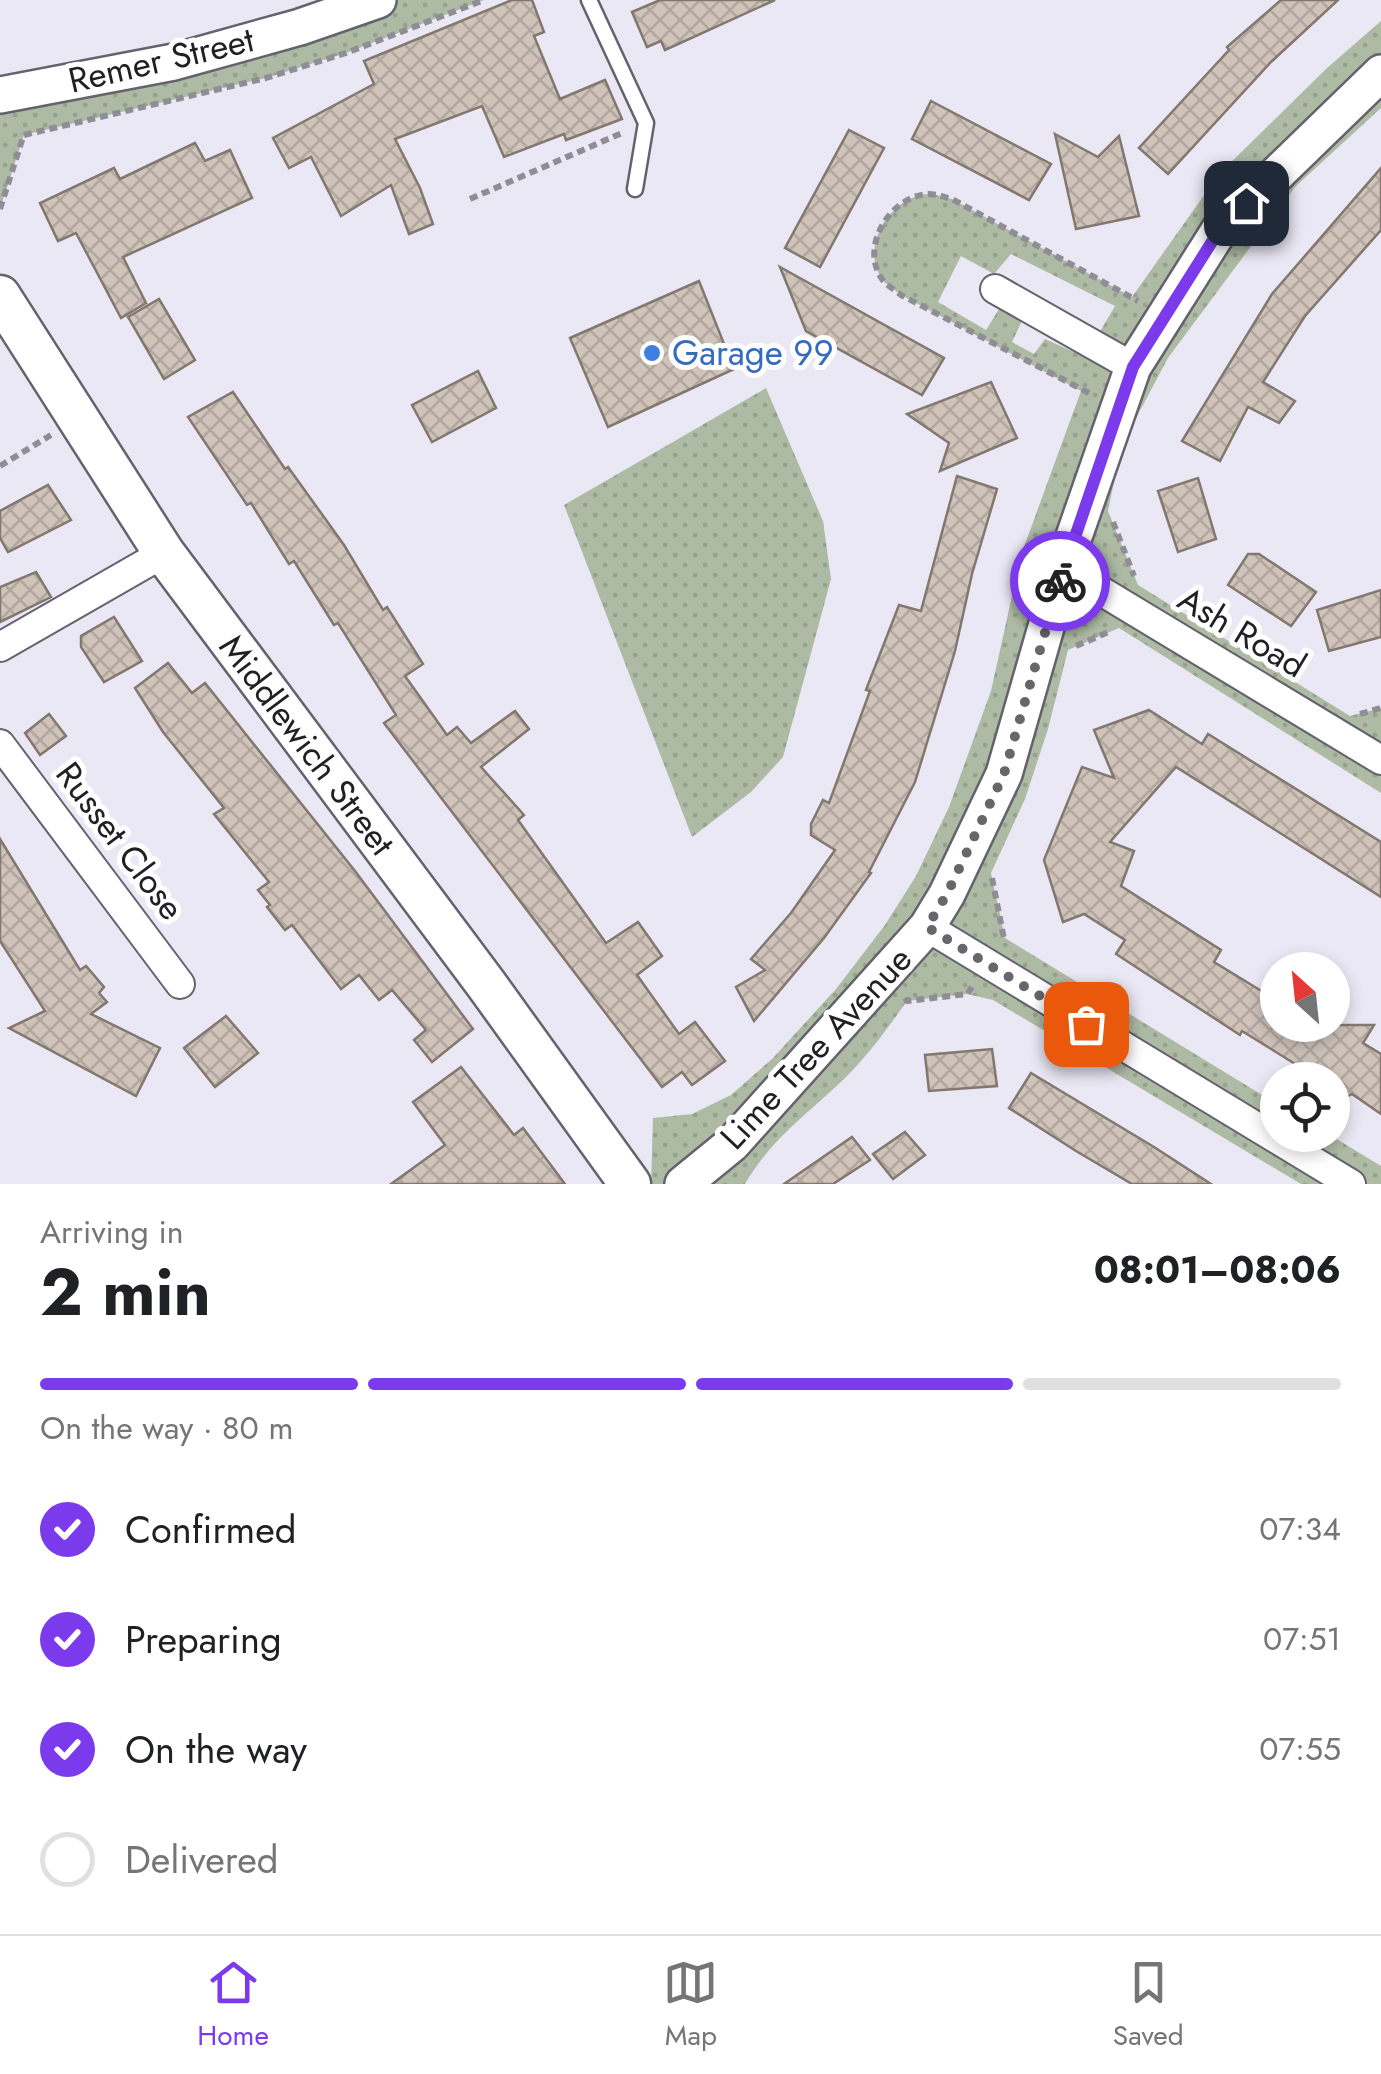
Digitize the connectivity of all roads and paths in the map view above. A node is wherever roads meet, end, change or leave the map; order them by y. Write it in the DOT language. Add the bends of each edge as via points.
graph roads {
  1 [pos="378,0"];
  2 [pos="590,0"];
  3 [pos="1381,73"];
  4 [pos="15,91"];
  5 [pos="646,123"];
  6 [pos="634,190"];
  7 [pos="470,199"];
  8 [pos="0,209"];
  9 [pos="995,289"];
  10 [pos="0,296"];
  11 [pos="1133,367"];
  12 [pos="77,419"];
  13 [pos="0,466"];
  14 [pos="164,553"];
  15 [pos="1063,568"];
  16 [pos="0,648"];
  17 [pos="0,744"];
  18 [pos="1381,760"];
  19 [pos="927,927"];
  20 [pos="180,984"];
  21 [pos="630,1184"];
  22 [pos="684,1184"];
  23 [pos="1351,1184"];
  1 -- 4 [label="street, Remer Street" via="174,62"];
  2 -- 5 [label="lane"];
  3 -- 11 [label="street, Lime Tree Avenue" via="1220,229"];
  4 -- 8 [label="path" via="34,106"];
  5 -- 6 [label="lane"];
  5 -- 7 [label="path"];
  9 -- 11 [label="street"];
  10 -- 12 [label="main road, Middlewich Street"];
  11 -- 15 [label="street, Lime Tree Avenue"];
  12 -- 13 [label="path"];
  12 -- 14 [label="main road, Middlewich Street"];
  14 -- 16 [label="street"];
  14 -- 21 [label="main road, Middlewich Street"];
  15 -- 18 [label="street, Ash Road"];
  15 -- 19 [label="street, Lime Tree Avenue" via="1004,774"];
  17 -- 20 [label="street, Russet Close"];
  19 -- 22 [label="street, Lime Tree Avenue" via="732,1144"];
  19 -- 23 [label="street"];
}
